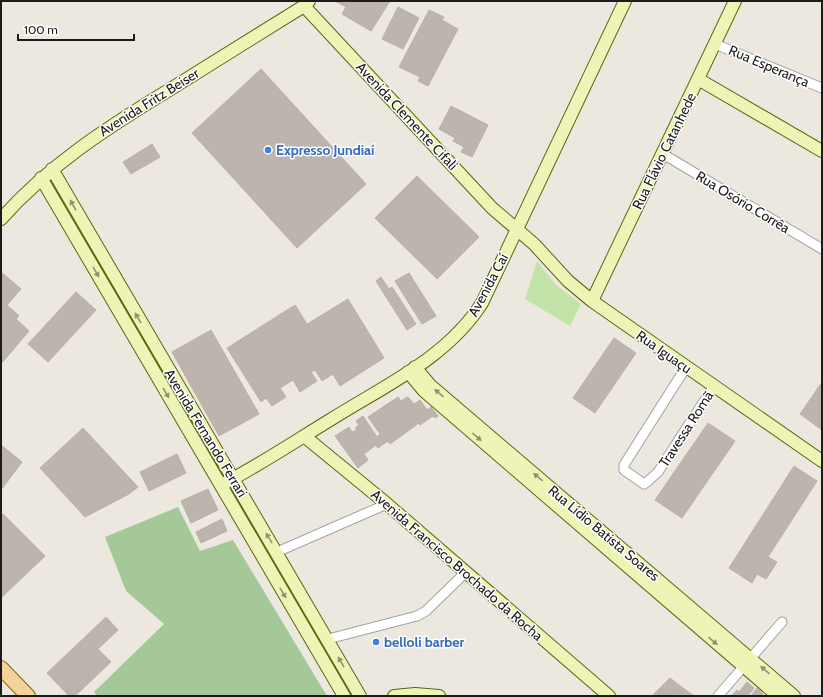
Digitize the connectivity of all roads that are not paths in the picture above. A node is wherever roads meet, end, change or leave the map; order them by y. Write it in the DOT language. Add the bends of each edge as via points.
graph roads {
  1 [pos="625,1"];
  2 [pos="735,1"];
  3 [pos="304,3"];
  4 [pos="715,44"];
  5 [pos="698,79"];
  6 [pos="822,88"];
  7 [pos="822,152"];
  8 [pos="663,154"];
  9 [pos="52,169"];
  10 [pos="41,178"];
  11 [pos="1,219"];
  12 [pos="516,230"];
  13 [pos="98,249"];
  14 [pos="822,249"];
  15 [pos="86,256"];
  16 [pos="592,301"];
  17 [pos="157,352"];
  18 [pos="146,360"];
  19 [pos="686,367"];
  20 [pos="411,370"];
  21 [pos="714,386"];
  22 [pos="304,436"];
  23 [pos="822,461"];
  24 [pos="234,478"];
  25 [pos="221,485"];
  26 [pos="387,504"];
  27 [pos="277,552"];
  28 [pos="466,572"];
  29 [pos="782,622"];
  30 [pos="328,639"];
  31 [pos="747,663"];
  32 [pos="1,668"];
  33 [pos="28,696"];
  34 [pos="344,696"];
  35 [pos="360,696"];
  36 [pos="394,696"];
  37 [pos="438,696"];
  38 [pos="609,696"];
  39 [pos="718,696"];
  40 [pos="778,696"];
  41 [pos="794,696"];
  1 -- 12 [label="main road, Avenida Caí"];
  2 -- 4 [label="main road, Rua Flávio Catanhede"];
  3 -- 9 [label="main road, Avenida Fritz Beiser" via="98,134"];
  3 -- 12 [label="main road, Avenida Clemente Cifali" via="492,208"];
  4 -- 5 [label="main road, Rua Flávio Catanhede"];
  4 -- 6 [label="street, Rua Esperança"];
  5 -- 7 [label="main road"];
  5 -- 8 [label="main road, Rua Flávio Catanhede"];
  8 -- 14 [label="street, Rua Osório Corrêa"];
  8 -- 16 [label="main road, Rua Flávio Catanhede"];
  9 -- 10 [label="main road, Avenida Fritz Beiser"];
  13 -- 9 [label="main road, Avenida Fernando Ferrari, one-way"];
  10 -- 11 [label="main road, Avenida Fritz Beiser"];
  10 -- 15 [label="main road, Avenida Fernando Ferrari"];
  12 -- 16 [label="main road, Rua Iguaçu" via="534,244 568,281"];
  12 -- 20 [label="main road, Avenida Caí" via="474,315 452,340"];
  13 -- 15 [label="main road"];
  17 -- 13 [label="main road, Avenida Fernando Ferrari, one-way"];
  15 -- 18 [label="main road, Avenida Fernando Ferrari, one-way"];
  16 -- 19 [label="main road, Rua Iguaçu"];
  17 -- 18 [label="main road"];
  17 -- 24 [label="main road, Avenida Fernando Ferrari"];
  18 -- 25 [label="main road, Avenida Fernando Ferrari, one-way"];
  19 -- 21 [label="main road, Rua Iguaçu"];
  19 -- 21 [label="street, Travessa Romã" via="623,467 644,484 658,472"];
  20 -- 22 [label="main road, Avenida Caí"];
  20 -- 31 [label="main road, Rua Lídio Batista Soares" via="424,391 455,412"];
  21 -- 23 [label="main road, Rua Iguaçu"];
  22 -- 24 [label="main road, Avenida Caí"];
  22 -- 26 [label="main road, Avenida Francisco Brochado da Rocha"];
  24 -- 25 [label="main road, Avenida Caí"];
  27 -- 24 [label="main road, Avenida Fernando Ferrari, one-way"];
  25 -- 34 [label="main road, Avenida Fernando Ferrari, one-way"];
  26 -- 27 [label="street"];
  26 -- 28 [label="main road, Avenida Francisco Brochado da Rocha"];
  27 -- 30 [label="main road, Avenida Fernando Ferrari"];
  28 -- 30 [label="street" via="426,611 417,616"];
  28 -- 38 [label="main road, Avenida Francisco Brochado da Rocha"];
  29 -- 31 [label="street"];
  35 -- 30 [label="main road, Avenida Fernando Ferrari, one-way"];
  31 -- 39 [label="street"];
  31 -- 40 [label="main road, Rua Lídio Batista Soares"];
  41 -- 31 [label="main road, Rua Lídio Batista Soares, one-way"];
  32 -- 33 [label="main road"];
  36 -- 37 [label="main road"];
}
